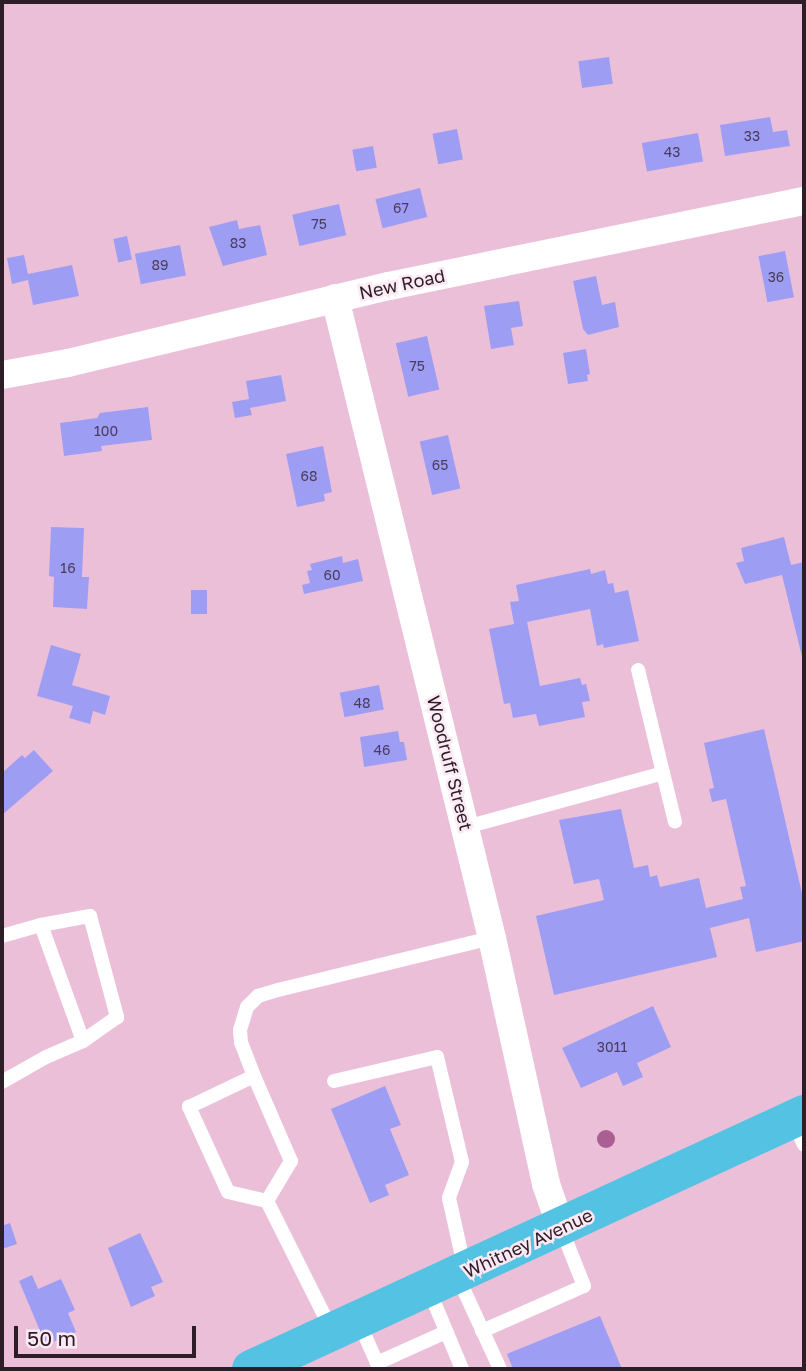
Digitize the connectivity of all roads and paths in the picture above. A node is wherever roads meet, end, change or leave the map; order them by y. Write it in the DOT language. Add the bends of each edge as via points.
graph roads {
  1 [pos="804,201"];
  2 [pos="335,298"];
  3 [pos="2,375"];
  4 [pos="638,670"];
  5 [pos="663,773"];
  6 [pos="675,822"];
  7 [pos="466,827"];
  8 [pos="41,925"];
  9 [pos="2,936"];
  10 [pos="492,937"];
  11 [pos="83,1041"];
  12 [pos="3,1076"];
  13 [pos="254,1076"];
  14 [pos="334,1081"];
  15 [pos="800,1126"];
  16 [pos="267,1201"];
  17 [pos="561,1227"];
  18 [pos="450,1278"];
  19 [pos="345,1326"];
  20 [pos="482,1331"];
  21 [pos="446,1332"];
  22 [pos="251,1369"];
  23 [pos="461,1369"];
  24 [pos="500,1369"];
  1 -- 2 [label="street, New Road"];
  2 -- 3 [label="street, New Road"];
  2 -- 7 [label="street, Woodruff Street"];
  4 -- 5 [label="lane"];
  5 -- 6 [label="lane"];
  5 -- 7 [label="lane"];
  7 -- 10 [label="street, Woodruff Street"];
  8 -- 9 [label="lane"];
  8 -- 11 [label="lane"];
  8 -- 11 [label="lane" via="90,916 117,1017"];
  10 -- 13 [label="lane" via="258,996 247,1007 240,1030"];
  10 -- 17 [label="street, Woodruff Street" via="546,1184"];
  11 -- 12 [label="lane"];
  13 -- 16 [label="lane" via="291,1161"];
  13 -- 16 [label="lane" via="189,1107 228,1192"];
  14 -- 18 [label="lane" via="437,1057 463,1162 449,1198"];
  15 -- 17 [label="highway, Whitney Avenue"];
  16 -- 19 [label="lane"];
  17 -- 18 [label="highway, Whitney Avenue"];
  17 -- 20 [label="lane" via="584,1286"];
  18 -- 19 [label="highway, Whitney Avenue"];
  18 -- 20 [label="lane"];
  18 -- 21 [label="lane"];
  19 -- 21 [label="lane" via="377,1363"];
  19 -- 22 [label="highway, Whitney Avenue"];
  20 -- 24 [label="lane"];
  21 -- 23 [label="lane"];
}
